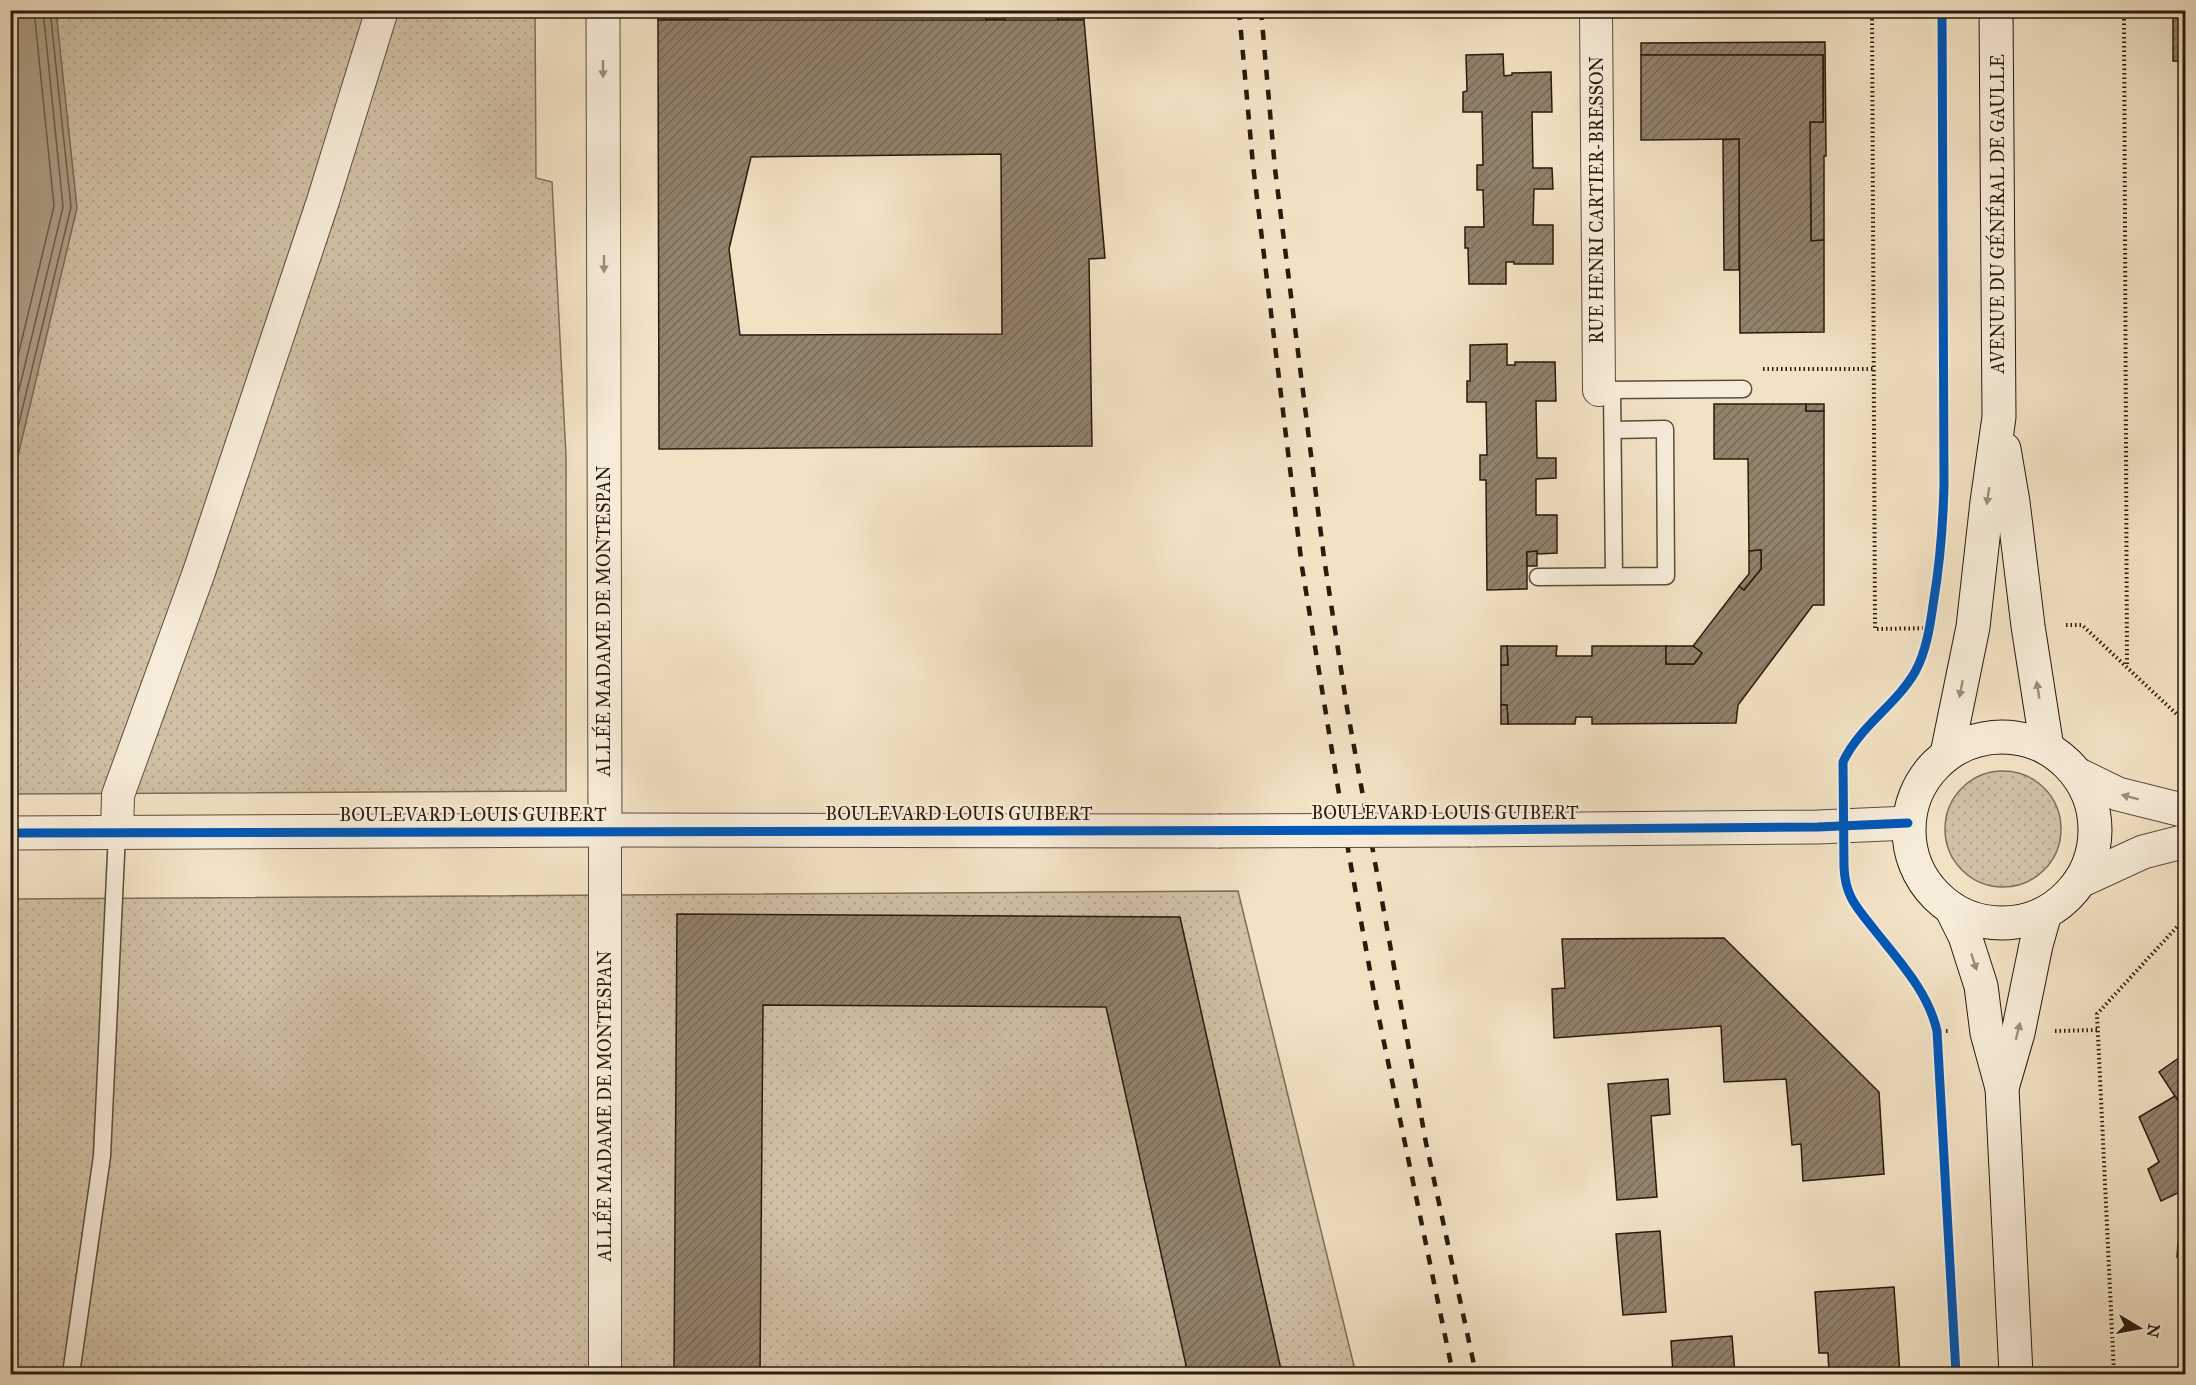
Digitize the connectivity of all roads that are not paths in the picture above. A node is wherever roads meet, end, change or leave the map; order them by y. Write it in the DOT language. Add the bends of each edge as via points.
graph roads {
  1 [pos="382,10"];
  2 [pos="603,10"];
  3 [pos="1596,10"];
  4 [pos="1996,10"];
  5 [pos="1743,388"];
  6 [pos="1605,390"];
  7 [pos="1999,417"];
  8 [pos="1613,430"];
  9 [pos="1614,576"];
  10 [pos="1538,577"];
  11 [pos="2047,747"];
  12 [pos="1947,754"];
  13 [pos="2077,774"];
  14 [pos="2186,811"];
  15 [pos="1908,823"];
  16 [pos="605,831"];
  17 [pos="10,833"];
  18 [pos="117,833"];
  19 [pos="2186,841"];
  20 [pos="2080,881"];
  21 [pos="1951,908"];
  22 [pos="2045,914"];
  23 [pos="2002,1088"];
  24 [pos="71,1374"];
  25 [pos="605,1374"];
  26 [pos="2016,1374"];
  1 -- 18 [label="street" via="323,201 206,549 118,795"];
  2 -- 16 [label="street, ALLÉE MADAME DE MONTESPAN, one-way"];
  3 -- 6 [label="street, RUE HENRI CARTIER-BRESSON"];
  4 -- 7 [label="street, AVENUE DU GÉNÉRAL DE GAULLE"];
  5 -- 6 [label="lane"];
  6 -- 8 [label="lane"];
  11 -- 7 [label="street, AVENUE DU GÉNÉRAL DE GAULLE, one-way"];
  7 -- 12 [label="street, AVENUE DU GÉNÉRAL DE GAULLE, one-way" via="1973,627"];
  8 -- 9 [label="lane"];
  8 -- 9 [label="lane" via="1665,429 1666,452 1666,576"];
  9 -- 10 [label="lane"];
  11 -- 12 [label="street" via="2014,737 1990,738 1978,739"];
  11 -- 13 [label="street"];
  12 -- 15 [label="street" via="1927,773 1914,798"];
  14 -- 13 [label="street, one-way" via="2118,794"];
  13 -- 20 [label="street" via="2091,799 2095,827 2092,855"];
  15 -- 16 [label="street, BOULEVARD LOUIS GUIBERT, bridge" via="1471,830"];
  15 -- 21 [label="street" via="1911,850 1926,884"];
  16 -- 18 [label="street, BOULEVARD LOUIS GUIBERT"];
  16 -- 25 [label="street, ALLÉE MADAME DE MONTESPAN"];
  17 -- 18 [label="street, BOULEVARD LOUIS GUIBERT"];
  18 -- 24 [label="lane" via="102,1156"];
  19 -- 20 [label="street" via="2144,852"];
  20 -- 22 [label="street"];
  21 -- 22 [label="street" via="1973,919 1997,924"];
  21 -- 23 [label="street, one-way" via="1965,936 1981,986 1987,1033"];
  23 -- 22 [label="street, one-way"];
  23 -- 26 [label="street"];
}
